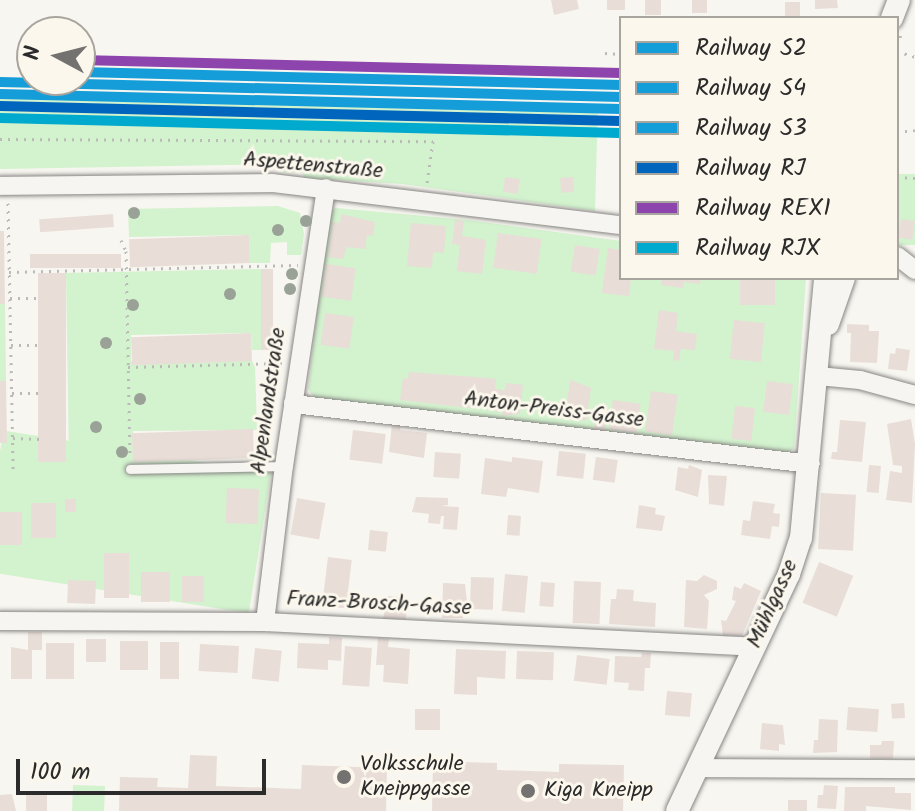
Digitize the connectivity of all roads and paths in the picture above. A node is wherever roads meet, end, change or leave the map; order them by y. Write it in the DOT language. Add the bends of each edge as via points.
graph roads {
  1 [pos="605,53"];
  2 [pos="619,54"];
  3 [pos="0,139"];
  4 [pos="4,186"];
  5 [pos="326,188"];
  6 [pos="425,200"];
  7 [pos="619,225"];
  8 [pos="121,240"];
  9 [pos="899,258"];
  10 [pos="314,265"];
  11 [pos="127,269"];
  12 [pos="899,271"];
  13 [pos="9,272"];
  14 [pos="825,280"];
  15 [pos="843,280"];
  16 [pos="10,298"];
  17 [pos="38,298"];
  18 [pos="822,336"];
  19 [pos="11,345"];
  20 [pos="39,345"];
  21 [pos="299,362"];
  22 [pos="128,367"];
  23 [pos="818,376"];
  24 [pos="12,393"];
  25 [pos="40,393"];
  26 [pos="915,395"];
  27 [pos="293,404"];
  28 [pos="13,438"];
  29 [pos="40,439"];
  30 [pos="811,464"];
  31 [pos="284,466"];
  32 [pos="130,469"];
  33 [pos="13,472"];
  34 [pos="0,621"];
  35 [pos="265,622"];
  36 [pos="754,647"];
  37 [pos="696,768"];
  38 [pos="915,769"];
  39 [pos="677,811"];
  1 -- 2 [label="path"];
  3 -- 6 [label="path" via="433,141"];
  4 -- 5 [label="street, Aspettenstraße" via="272,183"];
  4 -- 13 [label="path"];
  5 -- 6 [label="street, Aspettenstraße"];
  5 -- 10 [label="street, Alpenlandstraße"];
  6 -- 7 [label="street, Aspettenstraße"];
  8 -- 11 [label="path"];
  9 -- 12 [label="street" via="915,270"];
  10 -- 11 [label="path"];
  10 -- 21 [label="street, Alpenlandstraße"];
  11 -- 13 [label="path"];
  11 -- 22 [label="path"];
  13 -- 16 [label="path"];
  14 -- 18 [label="street, Mühlgasse"];
  15 -- 18 [label="street, Mühlgasse"];
  16 -- 17 [label="path"];
  16 -- 19 [label="path"];
  18 -- 23 [label="street, Mühlgasse"];
  19 -- 20 [label="path"];
  19 -- 24 [label="path"];
  21 -- 22 [label="path"];
  21 -- 27 [label="street, Alpenlandstraße"];
  22 -- 32 [label="path"];
  23 -- 26 [label="street" via="860,380"];
  23 -- 30 [label="street, Mühlgasse"];
  24 -- 25 [label="path"];
  24 -- 28 [label="path"];
  27 -- 30 [label="street, Anton-Preiss-Gasse"];
  27 -- 31 [label="street, Alpenlandstraße"];
  28 -- 29 [label="path"];
  28 -- 33 [label="path"];
  30 -- 36 [label="street, Mühlgasse" via="801,538"];
  31 -- 32 [label="lane"];
  31 -- 35 [label="street, Alpenlandstraße"];
  34 -- 35 [label="street, Franz-Brosch-Gasse"];
  35 -- 36 [label="street, Franz-Brosch-Gasse"];
  36 -- 37 [label="street, Mühlgasse"];
  37 -- 38 [label="street"];
  37 -- 39 [label="street, Mühlgasse"];
}
